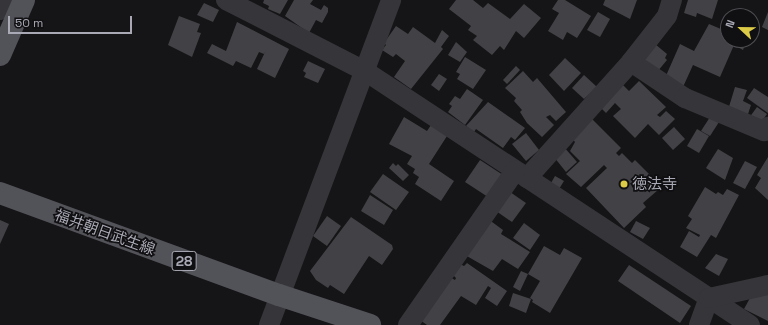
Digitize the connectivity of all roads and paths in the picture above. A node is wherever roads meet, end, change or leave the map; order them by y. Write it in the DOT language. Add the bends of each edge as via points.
graph roads {
  1 [pos="5,0"];
  2 [pos="24,0"];
  3 [pos="226,0"];
  4 [pos="391,0"];
  5 [pos="672,0"];
  6 [pos="0,10"];
  7 [pos="0,55"];
  8 [pos="631,62"];
  9 [pos="365,71"];
  10 [pos="768,127"];
  11 [pos="521,174"];
  12 [pos="0,193"];
  13 [pos="768,285"];
  14 [pos="279,296"];
  15 [pos="709,298"];
  16 [pos="269,325"];
  17 [pos="370,325"];
  18 [pos="408,325"];
  19 [pos="699,325"];
  20 [pos="750,325"];
  1 -- 6 [label="street"];
  2 -- 7 [label="main road"];
  3 -- 9 [label="street"];
  4 -- 9 [label="street"];
  5 -- 8 [label="street" via="666,16"];
  8 -- 10 [label="street" via="685,98 764,131"];
  8 -- 11 [label="street"];
  9 -- 11 [label="street"];
  9 -- 14 [label="street"];
  11 -- 15 [label="street"];
  11 -- 18 [label="street"];
  12 -- 14 [label="main road, 福井朝日武生線 / 28"];
  13 -- 15 [label="street"];
  14 -- 16 [label="street"];
  14 -- 17 [label="main road, 福井朝日武生線 / 28"];
  15 -- 19 [label="street"];
  15 -- 20 [label="street"];
}
